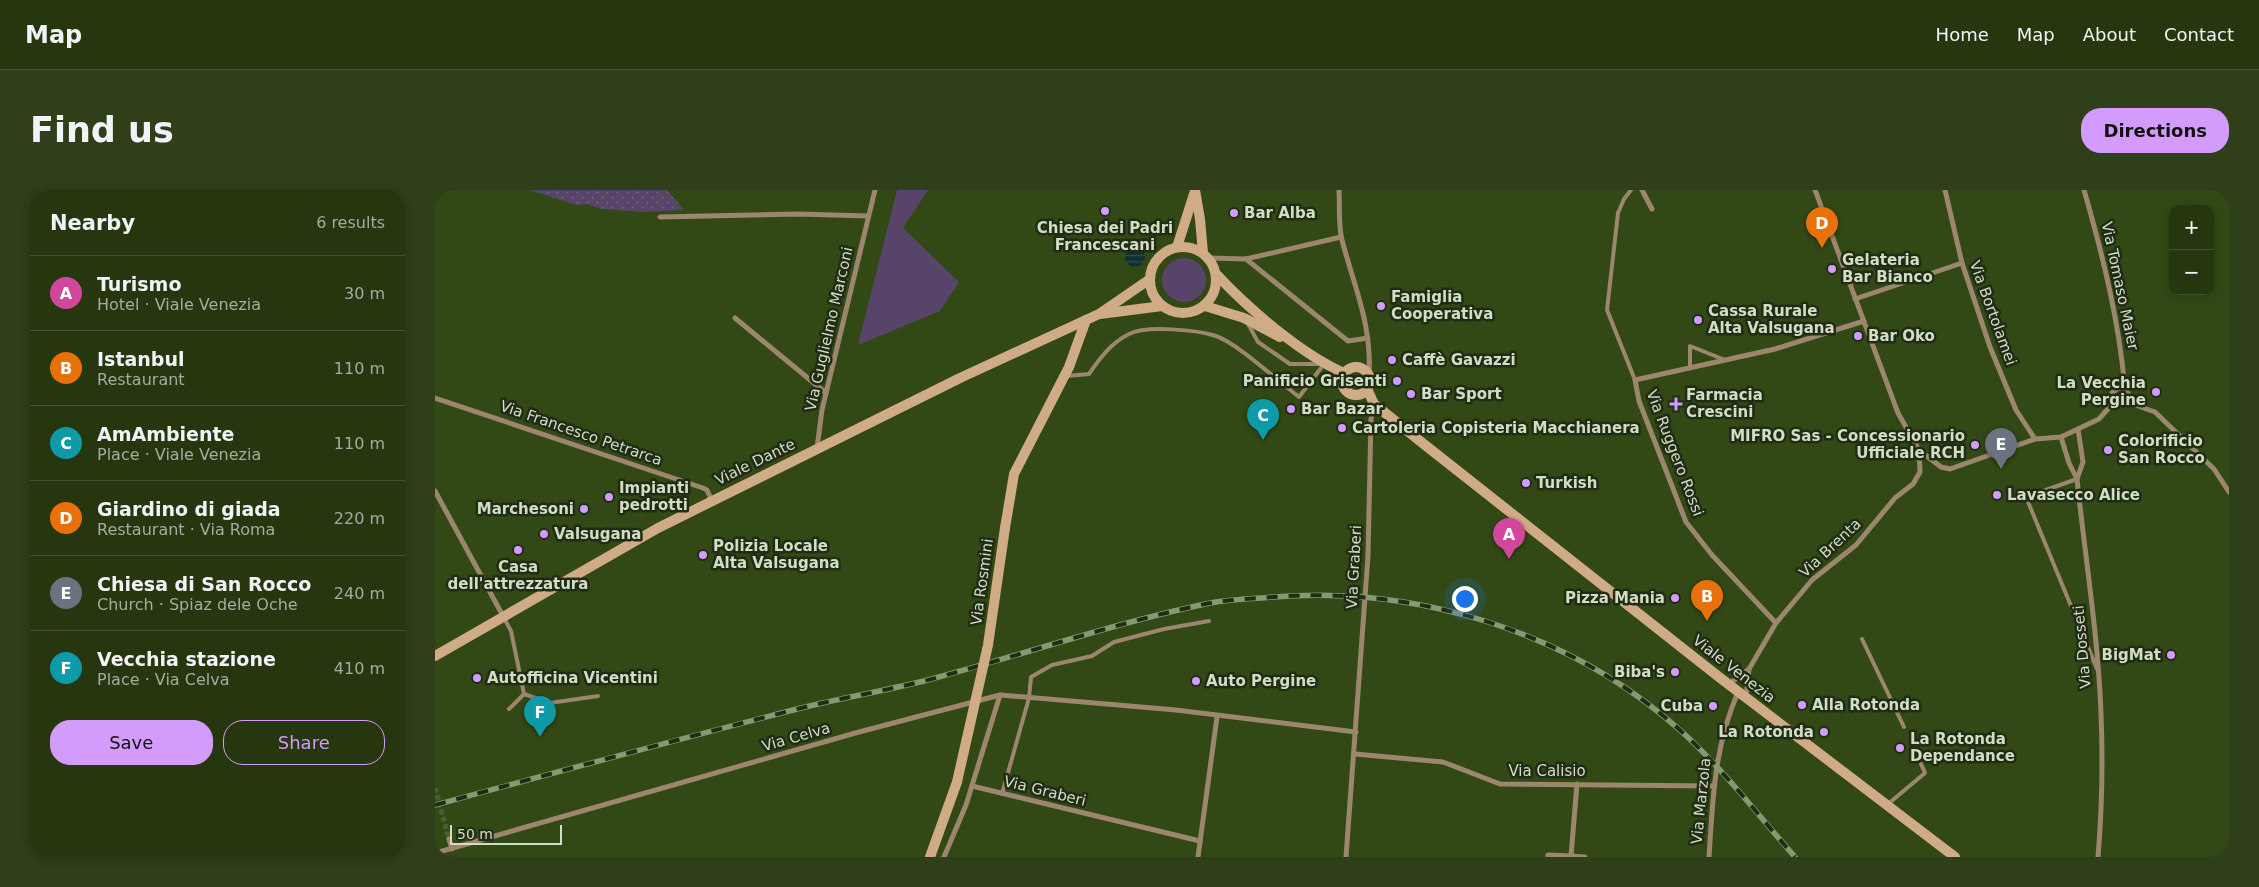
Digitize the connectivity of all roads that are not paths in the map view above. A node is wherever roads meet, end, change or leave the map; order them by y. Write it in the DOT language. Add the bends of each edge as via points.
graph roads {
  1 [pos="875,190"];
  2 [pos="1339,190"];
  3 [pos="1631,190"];
  4 [pos="1642,190"];
  5 [pos="1815,190"];
  6 [pos="1945,190"];
  7 [pos="2084,190"];
  8 [pos="1195,191"];
  9 [pos="1652,209"];
  10 [pos="659,216"];
  11 [pos="868,216"];
  12 [pos="1341,237"];
  13 [pos="1177,247"];
  14 [pos="1206,256"];
  15 [pos="1246,259"];
  16 [pos="1962,263"];
  17 [pos="1217,275"];
  18 [pos="1150,279"];
  19 [pos="1855,298"];
  20 [pos="1162,306"];
  21 [pos="1205,306"];
  22 [pos="1099,314"];
  23 [pos="735,318"];
  24 [pos="1244,318"];
  25 [pos="1086,320"];
  26 [pos="1864,321"];
  27 [pos="1368,338"];
  28 [pos="1303,348"];
  29 [pos="1725,360"];
  30 [pos="1324,364"];
  31 [pos="1690,367"];
  32 [pos="1344,373"];
  33 [pos="1369,374"];
  34 [pos="1065,376"];
  35 [pos="1635,380"];
  36 [pos="2125,389"];
  37 [pos="1368,390"];
  38 [pos="826,393"];
  39 [pos="435,398"];
  40 [pos="2114,402"];
  41 [pos="2127,402"];
  42 [pos="1374,404"];
  43 [pos="2078,429"];
  44 [pos="2061,437"];
  45 [pos="2035,439"];
  46 [pos="817,448"];
  47 [pos="1919,450"];
  48 [pos="2077,479"];
  49 [pos="435,491"];
  50 [pos="2229,492"];
  51 [pos="711,501"];
  52 [pos="503,616"];
  53 [pos="1209,621"];
  54 [pos="1776,623"];
  55 [pos="1862,639"];
  56 [pos="435,656"];
  57 [pos="2097,669"];
  58 [pos="1749,670"];
  59 [pos="1729,684"];
  60 [pos="524,694"];
  61 [pos="1000,695"];
  62 [pos="1742,695"];
  63 [pos="598,696"];
  64 [pos="1029,698"];
  65 [pos="509,709"];
  66 [pos="1217,717"];
  67 [pos="1903,727"];
  68 [pos="1356,732"];
  69 [pos="1355,754"];
  70 [pos="1921,764"];
  71 [pos="1577,784"];
  72 [pos="972,786"];
  73 [pos="1713,786"];
  74 [pos="1002,794"];
  75 [pos="1886,806"];
  76 [pos="1924,834"];
  77 [pos="449,839"];
  78 [pos="1200,841"];
  79 [pos="452,848"];
  80 [pos="435,853"];
  81 [pos="1571,856"];
  82 [pos="930,857"];
  83 [pos="944,857"];
  84 [pos="1198,857"];
  85 [pos="1346,857"];
  86 [pos="1547,857"];
  87 [pos="1585,857"];
  88 [pos="1709,857"];
  89 [pos="1946,857"];
  90 [pos="1955,857"];
  91 [pos="2099,857"];
  1 -- 11 [label="street, Via Guglielmo Marconi"];
  2 -- 12 [label="street"];
  3 -- 35 [label="lane" via="1618,213 1607,310"];
  4 -- 9 [label="street"];
  5 -- 19 [label="street"];
  6 -- 16 [label="street, Via Bortolamei"];
  7 -- 36 [label="street, Via Tomaso Maier" via="2111,291"];
  8 -- 13 [label="main road"];
  8 -- 14 [label="main road"];
  10 -- 11 [label="street"];
  11 -- 38 [label="street, Via Guglielmo Marconi"];
  12 -- 15 [label="street"];
  12 -- 27 [label="street"];
  13 -- 14 [label="main road" via="1193,248"];
  13 -- 18 [label="main road" via="1155,262"];
  14 -- 15 [label="street"];
  14 -- 17 [label="main road"];
  15 -- 27 [label="street" via="1348,341"];
  16 -- 19 [label="street"];
  16 -- 45 [label="street, Via Bortolamei" via="1990,347 2016,410"];
  17 -- 21 [label="main road" via="1213,297"];
  17 -- 28 [label="main road" via="1243,302"];
  18 -- 20 [label="main road" via="1151,291"];
  18 -- 22 [label="main road, Viale Dante"];
  19 -- 26 [label="street"];
  20 -- 21 [label="main road" via="1172,312 1186,314"];
  20 -- 22 [label="main road, Viale Dante"];
  21 -- 24 [label="main road"];
  22 -- 25 [label="main road, Viale Dante"];
  23 -- 38 [label="street"];
  24 -- 28 [label="main road"];
  24 -- 30 [label="lane" via="1258,342 1290,364"];
  25 -- 34 [label="main road, Via Rosmini"];
  25 -- 46 [label="main road, Viale Dante"];
  26 -- 29 [label="street" via="1775,349"];
  26 -- 47 [label="street" via="1898,413"];
  27 -- 33 [label="street"];
  28 -- 30 [label="main road"];
  29 -- 31 [label="street"];
  29 -- 31 [label="lane" via="1690,346"];
  30 -- 32 [label="main road"];
  30 -- 34 [label="lane" via="1299,397 1217,336 1174,328 1130,333 1105,352 1089,374"];
  31 -- 35 [label="street"];
  32 -- 33 [label="main road" via="1357,367"];
  32 -- 37 [label="main road" via="1343,387 1350,394 1359,396"];
  33 -- 37 [label="main road, Viale Venezia" via="1371,383"];
  34 -- 82 [label="main road, Via Rosmini, bridge" via="1014,474 987,645 957,782"];
  35 -- 54 [label="street, Via Ruggero Rossi" via="1639,402 1686,522 1712,555"];
  36 -- 40 [label="street" via="2118,388 2112,393"];
  36 -- 41 [label="street" via="2129,395"];
  37 -- 42 [label="main road, Viale Venezia"];
  38 -- 46 [label="street, Via Guglielmo Marconi"];
  39 -- 51 [label="street, Via Francesco Petrarca" via="697,486 707,490"];
  40 -- 41 [label="street" via="2120,405"];
  40 -- 43 [label="street" via="2099,419"];
  41 -- 50 [label="street" via="2155,412 2214,469"];
  42 -- 59 [label="main road, Viale Venezia"];
  42 -- 68 [label="street, Via Graberi" via="1371,419 1369,556"];
  43 -- 44 [label="street"];
  43 -- 48 [label="street" via="2083,462"];
  44 -- 45 [label="street"];
  44 -- 48 [label="street, Via Dosseti"];
  45 -- 47 [label="street" via="1950,469 1941,467"];
  46 -- 51 [label="main road, Viale Dante"];
  47 -- 54 [label="street, Via Brenta" via="1920,472 1913,484 1895,498 1856,545 1812,580"];
  48 -- 57 [label="street, Via Dosseti"];
  48 -- 57 [label="lane" via="2025,497"];
  49 -- 52 [label="street"];
  51 -- 52 [label="main road, Viale Dante"];
  52 -- 56 [label="main road, Viale Dante"];
  52 -- 60 [label="lane" via="511,631"];
  53 -- 64 [label="lane" via="1115,642 1092,656 1052,665 1031,677"];
  54 -- 58 [label="street, Via Brenta"];
  55 -- 67 [label="lane"];
  57 -- 91 [label="street, Via Dosseti" via="2102,798"];
  58 -- 59 [label="street, Via Brenta"];
  58 -- 62 [label="street, Via Brenta"];
  59 -- 62 [label="main road, Viale Venezia"];
  60 -- 63 [label="lane" via="550,703"];
  60 -- 65 [label="lane"];
  61 -- 64 [label="street"];
  61 -- 72 [label="street"];
  61 -- 79 [label="street, Via Celva"];
  62 -- 73 [label="street, Via Marzola" via="1721,736"];
  62 -- 75 [label="main road, Viale Venezia"];
  64 -- 66 [label="street" via="1176,710"];
  64 -- 74 [label="lane"];
  66 -- 68 [label="street"];
  66 -- 78 [label="street"];
  68 -- 69 [label="street, Via Graberi"];
  69 -- 71 [label="street, Via Calisio" via="1443,762 1500,784"];
  69 -- 85 [label="street, Via Graberi"];
  70 -- 75 [label="lane" via="1925,773"];
  71 -- 73 [label="street, Via Calisio"];
  71 -- 81 [label="street"];
  72 -- 74 [label="street, Via Graberi"];
  72 -- 83 [label="street"];
  73 -- 88 [label="street, Via Marzola"];
  74 -- 78 [label="street, Via Graberi"];
  75 -- 76 [label="main road, Viale Venezia"];
  76 -- 89 [label="main road, Viale Venezia"];
  76 -- 90 [label="main road, Viale Venezia"];
  77 -- 79 [label="street"];
  78 -- 84 [label="street"];
  79 -- 80 [label="street, Via Celva"];
  81 -- 86 [label="street"];
  81 -- 87 [label="street"];
}
